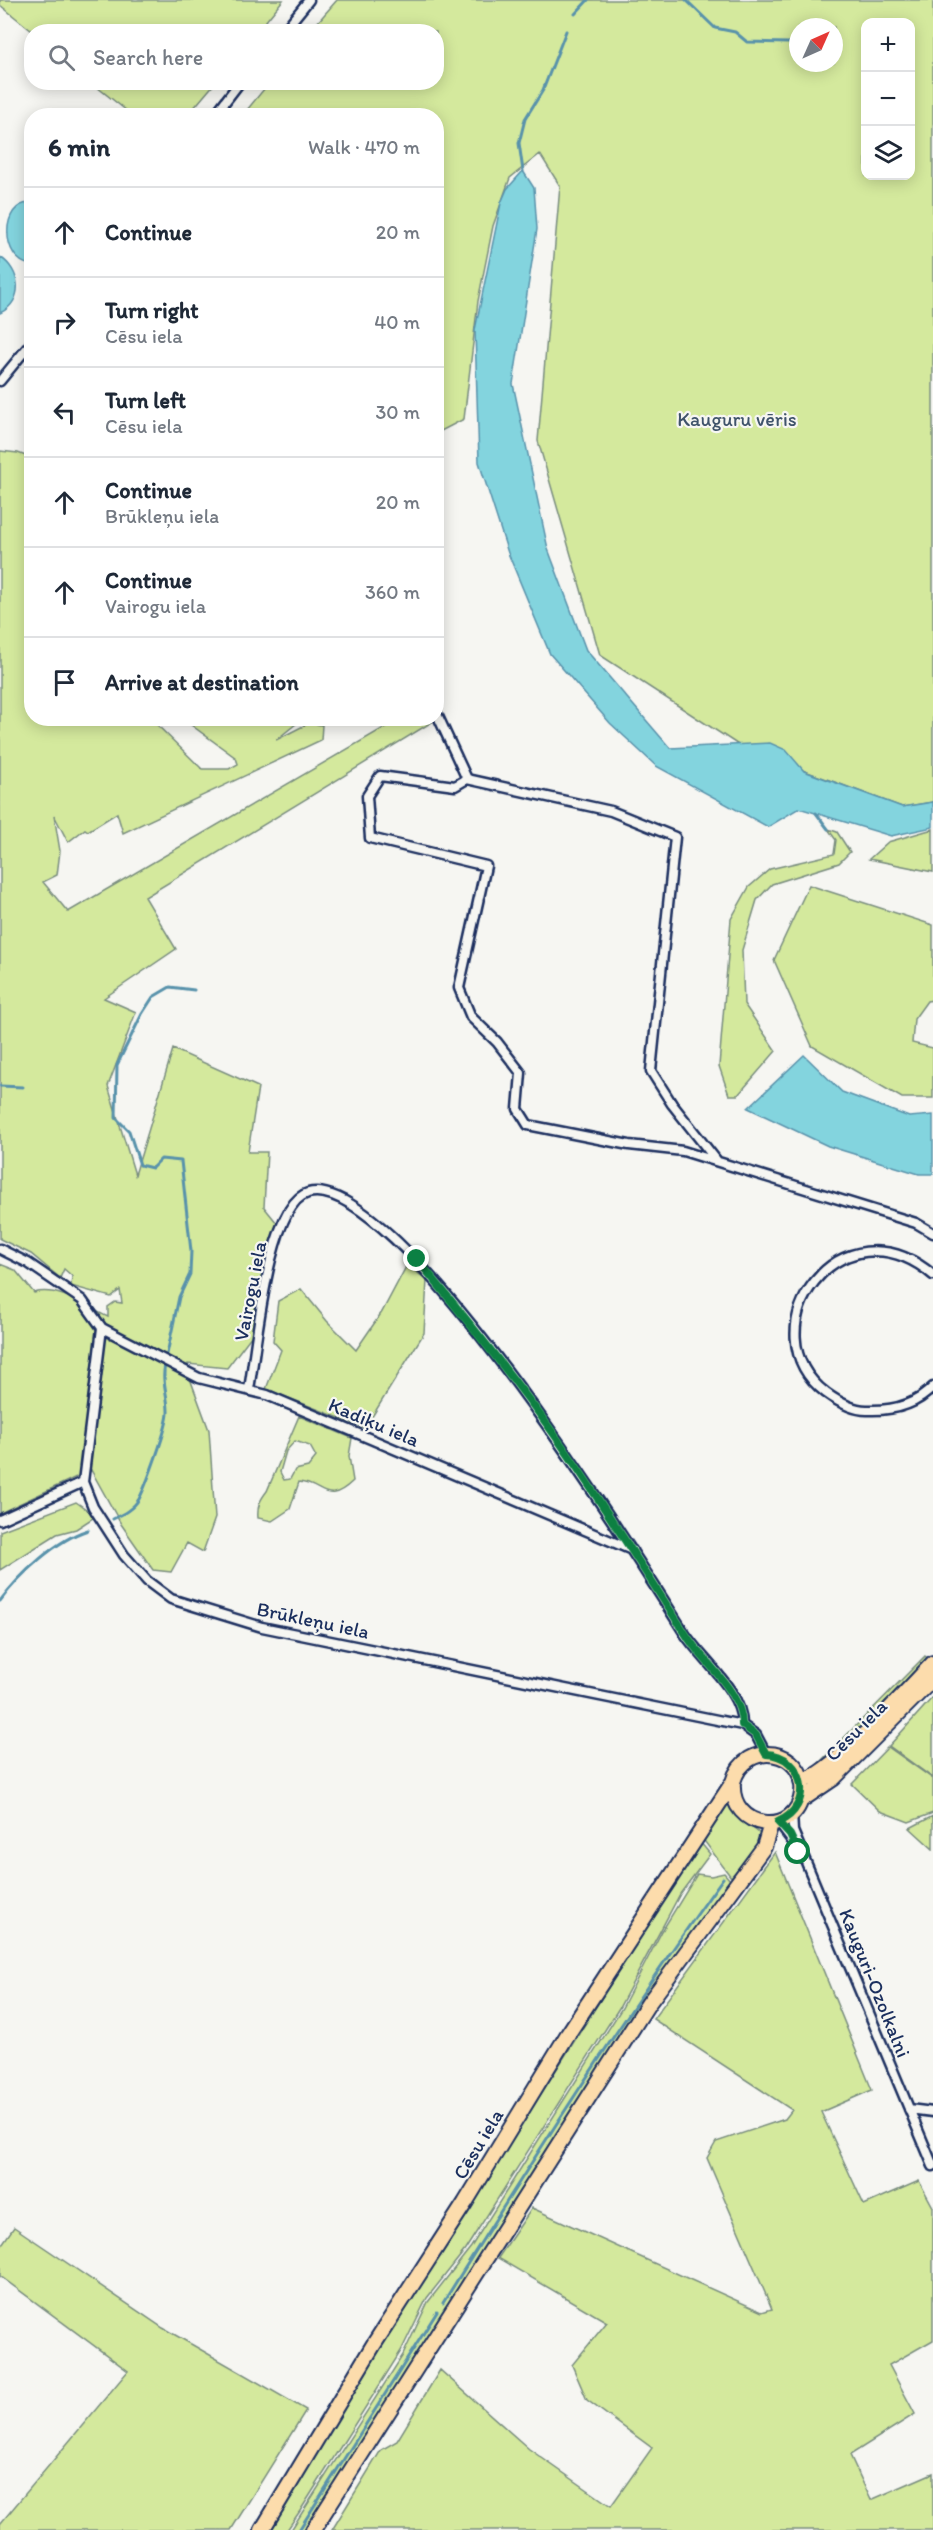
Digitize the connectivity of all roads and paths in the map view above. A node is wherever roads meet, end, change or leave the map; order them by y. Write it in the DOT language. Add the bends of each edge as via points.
graph roads {
  1 [pos="309,0"];
  2 [pos="290,24"];
  3 [pos="234,90"];
  4 [pos="220,108"];
  5 [pos="24,352"];
  6 [pos="0,381"];
  7 [pos="442,726"];
  8 [pos="467,779"];
  9 [pos="717,1162"];
  10 [pos="933,1233"];
  11 [pos="0,1249"];
  12 [pos="933,1275"];
  13 [pos="102,1328"];
  14 [pos="933,1388"];
  15 [pos="249,1389"];
  16 [pos="84,1482"];
  17 [pos="0,1520"];
  18 [pos="632,1550"];
  19 [pos="933,1663"];
  20 [pos="933,1679"];
  21 [pos="744,1726"];
  22 [pos="766,1754"];
  23 [pos="752,1757"];
  24 [pos="801,1781"];
  25 [pos="733,1782"];
  26 [pos="800,1801"];
  27 [pos="792,1813"];
  28 [pos="774,1823"];
  29 [pos="814,1879"];
  30 [pos="909,2109"];
  31 [pos="933,2112"];
  32 [pos="933,2166"];
  33 [pos="262,2530"];
  34 [pos="313,2530"];
  1 -- 2 [label="street"];
  3 -- 4 [label="street"];
  5 -- 6 [label="street"];
  7 -- 8 [label="street"];
  8 -- 9 [label="street" via="611,812 675,837 651,1071"];
  8 -- 9 [label="street" via="455,786 380,776 367,796 370,838 486,866 459,988 471,1017 521,1073 518,1109 528,1125 629,1145 683,1151"];
  9 -- 10 [label="street" via="916,1223"];
  11 -- 13 [label="street" via="82,1300"];
  12 -- 14 [label="street" via="919,1263 898,1254 876,1251 854,1254 834,1263 817,1277 804,1296 797,1317 796,1342 803,1366 818,1387 838,1402 861,1410 886,1411 910,1404"];
  13 -- 15 [label="street, Kadiķu iela" via="210,1382"];
  13 -- 16 [label="street, Brūkleņu iela"];
  15 -- 18 [label="street, Kadiķu iela"];
  15 -- 18 [label="street, Vairogu iela" via="269,1264 279,1230 300,1197 322,1191 363,1214 417,1259 546,1422"];
  16 -- 17 [label="street"];
  16 -- 21 [label="street, Brūkleņu iela" via="93,1507 132,1564 171,1599 262,1628"];
  18 -- 21 [label="street, Vairogu iela" via="690,1640 728,1689 742,1713"];
  19 -- 24 [label="main road, Cēsu iela" via="834,1762 810,1780"];
  20 -- 26 [label="main road, Cēsu iela" via="834,1778"];
  21 -- 22 [label="street" via="756,1735"];
  21 -- 23 [label="street" via="754,1736 756,1749"];
  22 -- 23 [label="main road"];
  22 -- 24 [label="main road" via="793,1764"];
  23 -- 25 [label="main road, Cēsu iela" via="740,1767"];
  24 -- 26 [label="main road"];
  25 -- 28 [label="main road" via="734,1798 741,1812 754,1821"];
  25 -- 33 [label="main road, Cēsu iela" via="568,2034"];
  26 -- 27 [label="main road, Cēsu iela"];
  27 -- 28 [label="main road, Cēsu iela"];
  27 -- 29 [label="street" via="794,1831"];
  28 -- 29 [label="street" via="790,1835"];
  28 -- 34 [label="main road" via="764,1847 648,2004"];
  29 -- 30 [label="street, Kauguri-Ozolkalni"];
  30 -- 31 [label="street"];
  30 -- 32 [label="street, Kauguri-Ozolkalni"];
}
